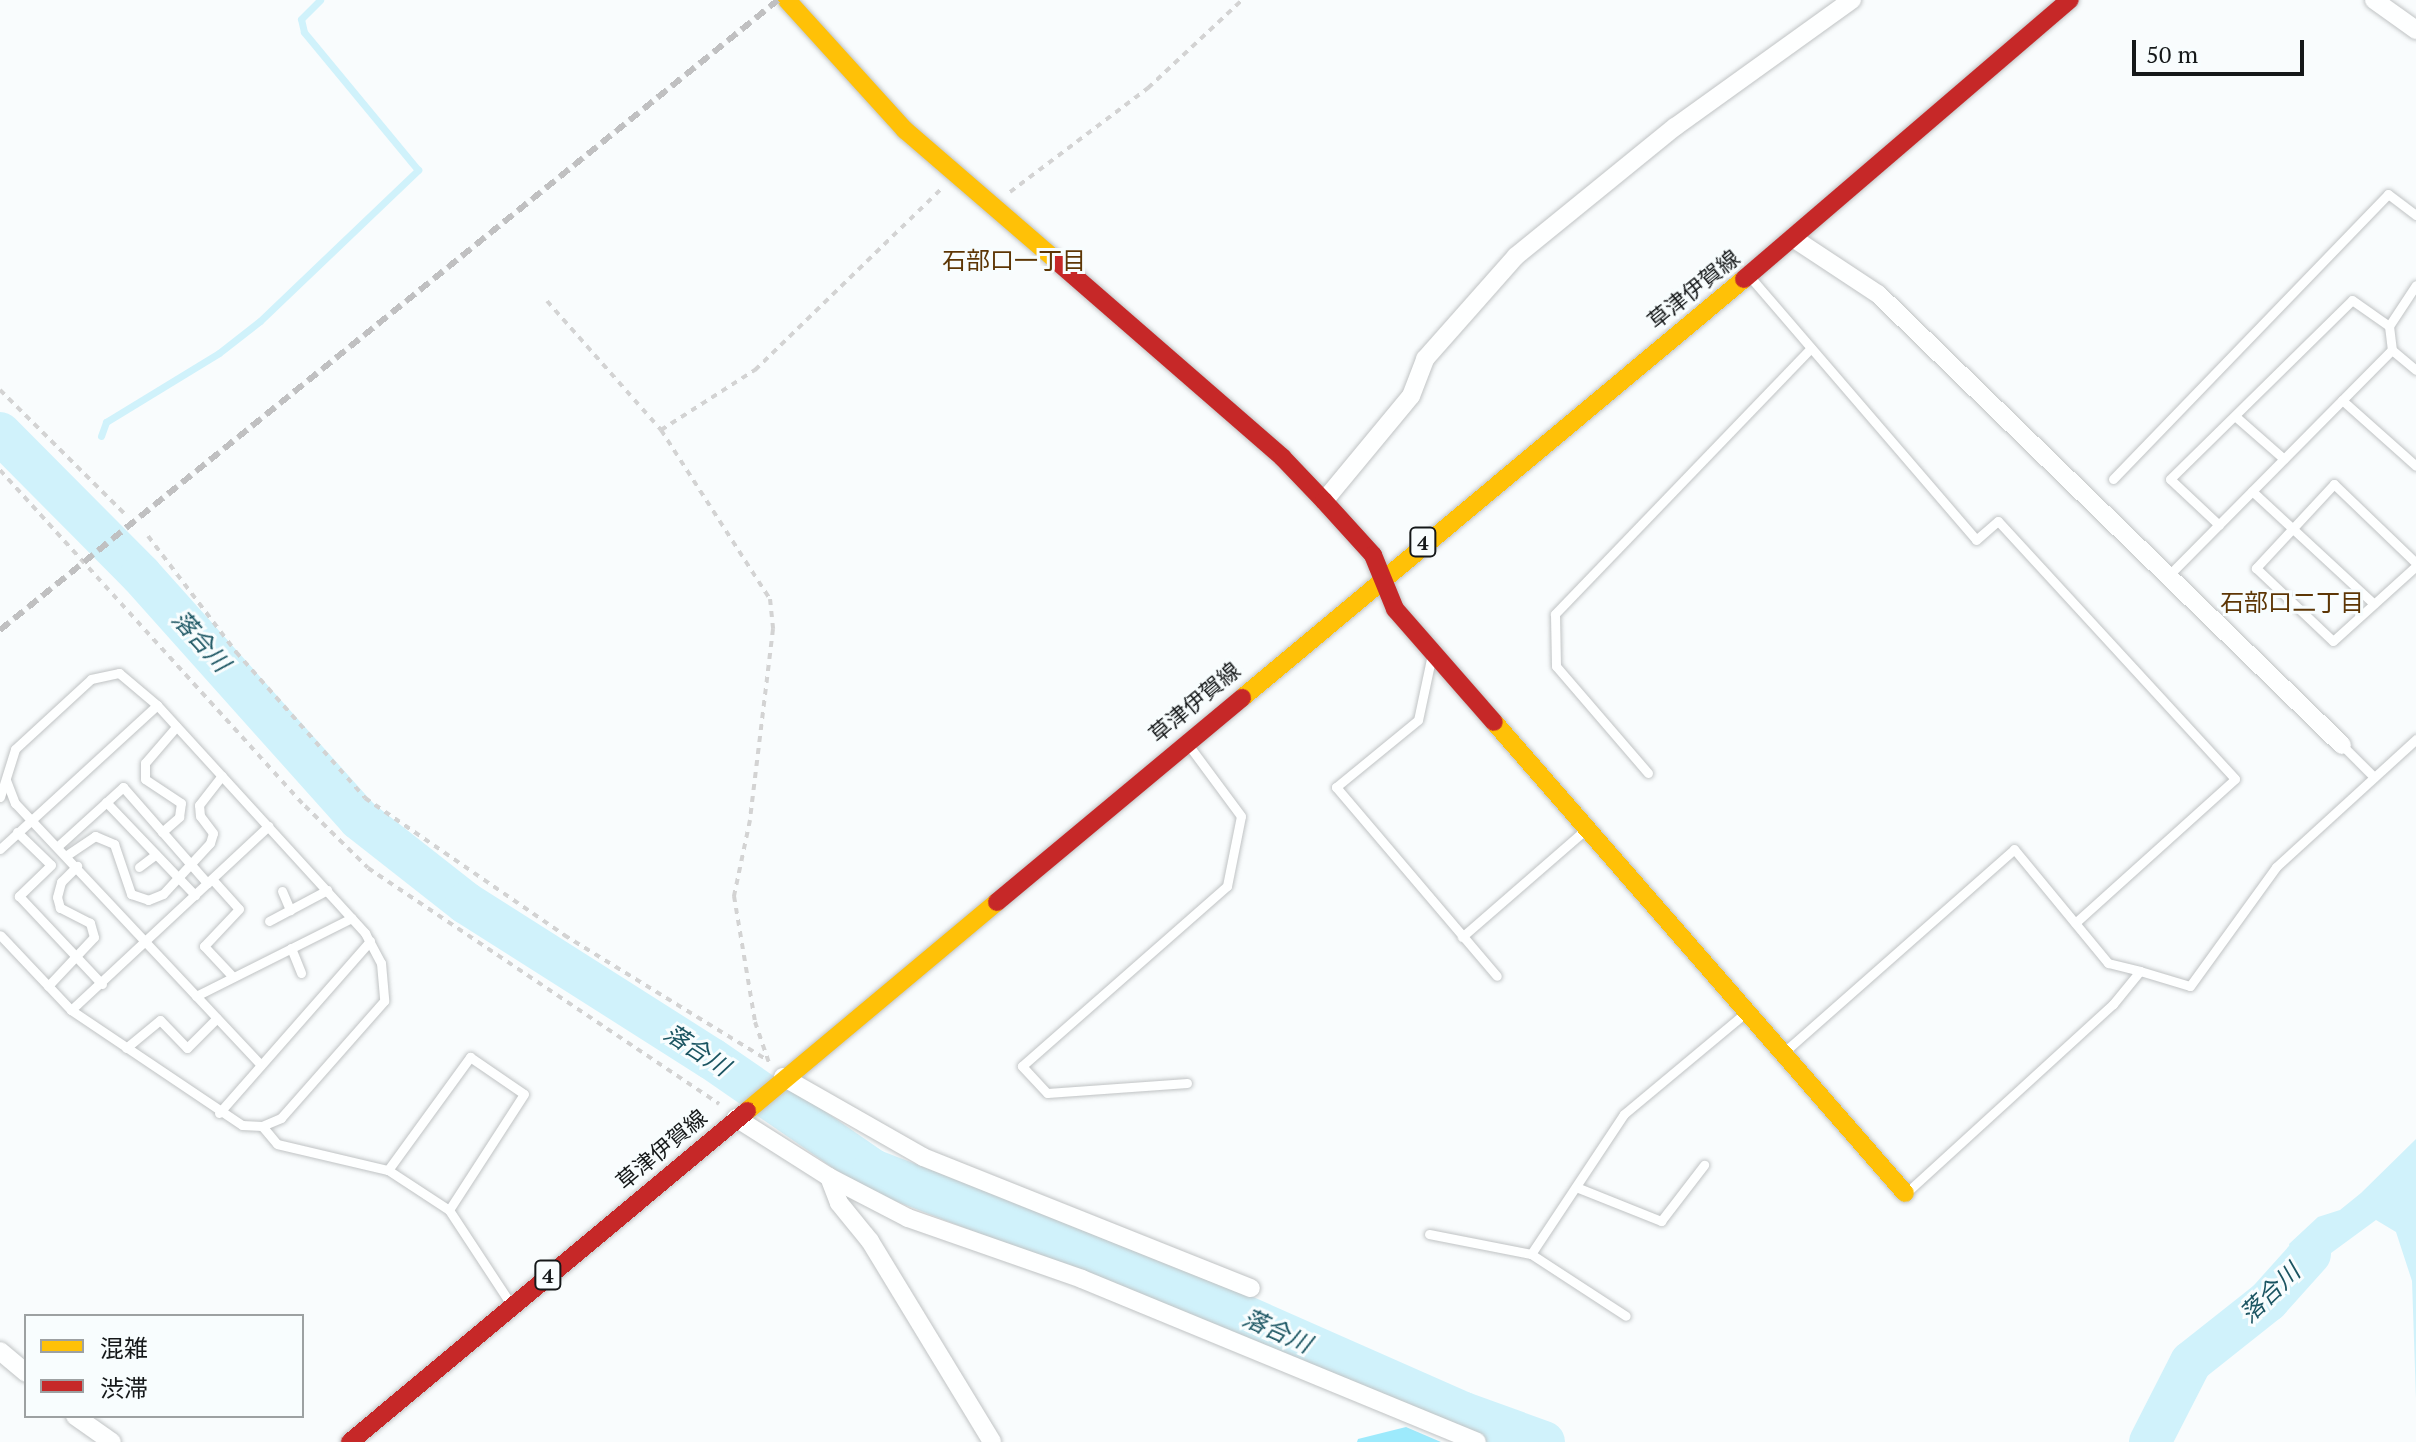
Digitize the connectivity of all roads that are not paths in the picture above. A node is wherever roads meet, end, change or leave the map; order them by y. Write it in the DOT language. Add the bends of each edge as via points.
graph roads {
  1 [pos="787,0"];
  2 [pos="1852,0"];
  3 [pos="2070,0"];
  4 [pos="2374,0"];
  5 [pos="2416,30"];
  6 [pos="2416,215"];
  7 [pos="1793,238"];
  8 [pos="1748,274"];
  9 [pos="2416,285"];
  10 [pos="2389,326"];
  11 [pos="1811,348"];
  12 [pos="2392,350"];
  13 [pos="2416,370"];
  14 [pos="2342,400"];
  15 [pos="2235,416"];
  16 [pos="2284,459"];
  17 [pos="2416,466"];
  18 [pos="2113,479"];
  19 [pos="2252,491"];
  20 [pos="1324,501"];
  21 [pos="2219,525"];
  22 [pos="2293,529"];
  23 [pos="2416,564"];
  24 [pos="2168,576"];
  25 [pos="1380,578"];
  26 [pos="2374,604"];
  27 [pos="1432,652"];
  28 [pos="157,705"];
  29 [pos="176,727"];
  30 [pos="2416,739"];
  31 [pos="1185,741"];
  32 [pos="2342,745"];
  33 [pos="1648,773"];
  34 [pos="222,776"];
  35 [pos="2374,777"];
  36 [pos="6,780"];
  37 [pos="0,797"];
  38 [pos="106,802"];
  39 [pos="32,818"];
  40 [pos="268,826"];
  41 [pos="1586,828"];
  42 [pos="17,832"];
  43 [pos="162,832"];
  44 [pos="58,846"];
  45 [pos="0,849"];
  46 [pos="156,854"];
  47 [pos="67,855"];
  48 [pos="189,863"];
  49 [pos="77,866"];
  50 [pos="139,867"];
  51 [pos="178,876"];
  52 [pos="209,881"];
  53 [pos="327,890"];
  54 [pos="282,891"];
  55 [pos="195,895"];
  56 [pos="290,910"];
  57 [pos="352,918"];
  58 [pos="269,921"];
  59 [pos="2075,923"];
  60 [pos="0,935"];
  61 [pos="1462,937"];
  62 [pos="146,941"];
  63 [pos="370,941"];
  64 [pos="291,948"];
  65 [pos="77,957"];
  66 [pos="2140,971"];
  67 [pos="301,973"];
  68 [pos="1497,976"];
  69 [pos="233,977"];
  70 [pos="102,984"];
  71 [pos="48,986"];
  72 [pos="196,996"];
  73 [pos="71,1010"];
  74 [pos="1747,1012"];
  75 [pos="217,1018"];
  76 [pos="126,1048"];
  77 [pos="1783,1053"];
  78 [pos="260,1064"];
  79 [pos="780,1080"];
  80 [pos="1187,1083"];
  81 [pos="219,1113"];
  82 [pos="741,1113"];
  83 [pos="262,1126"];
  84 [pos="1704,1165"];
  85 [pos="388,1170"];
  86 [pos="829,1177"];
  87 [pos="1576,1187"];
  88 [pos="1905,1193"];
  89 [pos="449,1210"];
  90 [pos="1429,1234"];
  91 [pos="1531,1254"];
  92 [pos="1251,1288"];
  93 [pos="512,1306"];
  94 [pos="1626,1316"];
  95 [pos="0,1351"];
  96 [pos="24,1371"];
  97 [pos="78,1418"];
  98 [pos="112,1442"];
  99 [pos="350,1442"];
  100 [pos="992,1442"];
  101 [pos="1477,1442"];
  1 -- 20 [label="main road" via="905,130 1282,457"];
  2 -- 20 [label="street" via="1675,127 1516,256 1425,359 1411,396"];
  3 -- 7 [label="main road, 草津伊賀線 / 4"];
  4 -- 5 [label="street"];
  6 -- 18 [label="lane" via="2388,194"];
  7 -- 8 [label="main road, 草津伊賀線 / 4"];
  7 -- 24 [label="street" via="1878,294"];
  8 -- 11 [label="lane"];
  8 -- 25 [label="main road, 草津伊賀線 / 4"];
  9 -- 10 [label="lane"];
  10 -- 12 [label="lane"];
  10 -- 15 [label="lane" via="2352,300"];
  11 -- 33 [label="lane" via="1555,614 1556,666"];
  11 -- 59 [label="lane" via="1976,540 1998,521 2235,779"];
  12 -- 13 [label="lane"];
  12 -- 14 [label="lane"];
  14 -- 16 [label="lane"];
  14 -- 17 [label="lane"];
  15 -- 16 [label="lane"];
  15 -- 21 [label="lane" via="2170,479"];
  16 -- 19 [label="lane"];
  19 -- 21 [label="lane"];
  19 -- 22 [label="lane"];
  20 -- 25 [label="main road" via="1373,555"];
  21 -- 24 [label="lane"];
  22 -- 23 [label="lane" via="2334,484"];
  22 -- 26 [label="lane"];
  22 -- 26 [label="lane" via="2256,568 2333,641"];
  23 -- 26 [label="lane"];
  24 -- 32 [label="street"];
  25 -- 27 [label="main road" via="1395,609"];
  25 -- 31 [label="main road, 草津伊賀線 / 4"];
  27 -- 41 [label="main road"];
  27 -- 61 [label="lane" via="1418,720 1336,787"];
  28 -- 29 [label="lane"];
  28 -- 36 [label="lane" via="119,673 91,679 15,749"];
  28 -- 39 [label="lane"];
  29 -- 34 [label="lane"];
  29 -- 43 [label="lane" via="145,763 145,779 181,803 179,817"];
  30 -- 35 [label="lane"];
  31 -- 79 [label="main road, 草津伊賀線 / 4"];
  31 -- 80 [label="lane" via="1241,816 1227,886 1022,1066 1047,1093"];
  32 -- 35 [label="lane"];
  34 -- 40 [label="lane"];
  34 -- 48 [label="lane" via="199,805 200,816 213,833 210,843"];
  35 -- 66 [label="lane" via="2276,867 2190,986"];
  36 -- 37 [label="lane"];
  36 -- 39 [label="lane" via="15,803"];
  38 -- 43 [label="lane" via="123,787"];
  38 -- 44 [label="lane"];
  38 -- 46 [label="lane"];
  39 -- 42 [label="lane"];
  39 -- 44 [label="lane"];
  40 -- 52 [label="lane"];
  40 -- 53 [label="lane"];
  41 -- 61 [label="lane"];
  41 -- 74 [label="main road"];
  42 -- 45 [label="lane"];
  42 -- 65 [label="lane" via="51,865 19,896"];
  43 -- 48 [label="lane"];
  44 -- 47 [label="lane"];
  46 -- 50 [label="lane"];
  46 -- 51 [label="lane"];
  47 -- 49 [label="lane"];
  47 -- 51 [label="lane" via="95,836 114,844 123,860 123,881 131,894 148,900 163,894"];
  48 -- 51 [label="lane"];
  48 -- 52 [label="lane"];
  49 -- 62 [label="lane"];
  49 -- 65 [label="lane" via="61,882 57,897 60,908 90,923 94,937"];
  51 -- 55 [label="lane"];
  52 -- 55 [label="lane"];
  52 -- 69 [label="lane" via="239,909 204,946"];
  53 -- 56 [label="lane"];
  53 -- 57 [label="lane"];
  54 -- 56 [label="lane"];
  55 -- 62 [label="lane"];
  56 -- 58 [label="lane"];
  57 -- 63 [label="lane"];
  57 -- 64 [label="lane"];
  59 -- 66 [label="lane" via="2108,963"];
  59 -- 77 [label="lane" via="2014,849"];
  60 -- 71 [label="lane"];
  61 -- 68 [label="lane"];
  62 -- 70 [label="lane"];
  62 -- 72 [label="lane"];
  63 -- 78 [label="lane"];
  63 -- 83 [label="lane" via="381,963 384,1001 281,1118"];
  64 -- 67 [label="lane"];
  64 -- 69 [label="lane"];
  65 -- 70 [label="lane"];
  65 -- 71 [label="lane"];
  66 -- 88 [label="lane" via="2113,1004"];
  69 -- 72 [label="lane"];
  70 -- 73 [label="lane"];
  71 -- 73 [label="lane"];
  72 -- 75 [label="lane"];
  73 -- 76 [label="lane"];
  74 -- 77 [label="main road"];
  74 -- 87 [label="lane" via="1624,1114"];
  75 -- 76 [label="lane" via="187,1048 160,1020"];
  75 -- 78 [label="lane"];
  76 -- 81 [label="lane"];
  77 -- 88 [label="main road"];
  78 -- 81 [label="lane"];
  79 -- 82 [label="main road, 草津伊賀線 / 4"];
  79 -- 92 [label="street" via="923,1157"];
  81 -- 83 [label="lane" via="242,1125"];
  82 -- 86 [label="street"];
  82 -- 93 [label="main road, 草津伊賀線 / 4"];
  83 -- 85 [label="lane" via="277,1144"];
  84 -- 87 [label="lane" via="1661,1221"];
  85 -- 89 [label="lane"];
  85 -- 89 [label="lane" via="470,1057 524,1094"];
  86 -- 100 [label="street" via="839,1203 870,1241"];
  86 -- 101 [label="street" via="908,1218 1082,1279"];
  87 -- 91 [label="lane"];
  89 -- 93 [label="lane"];
  90 -- 91 [label="lane"];
  91 -- 94 [label="lane"];
  93 -- 99 [label="main road, 草津伊賀線 / 4"];
  95 -- 96 [label="street"];
  97 -- 98 [label="street"];
}
